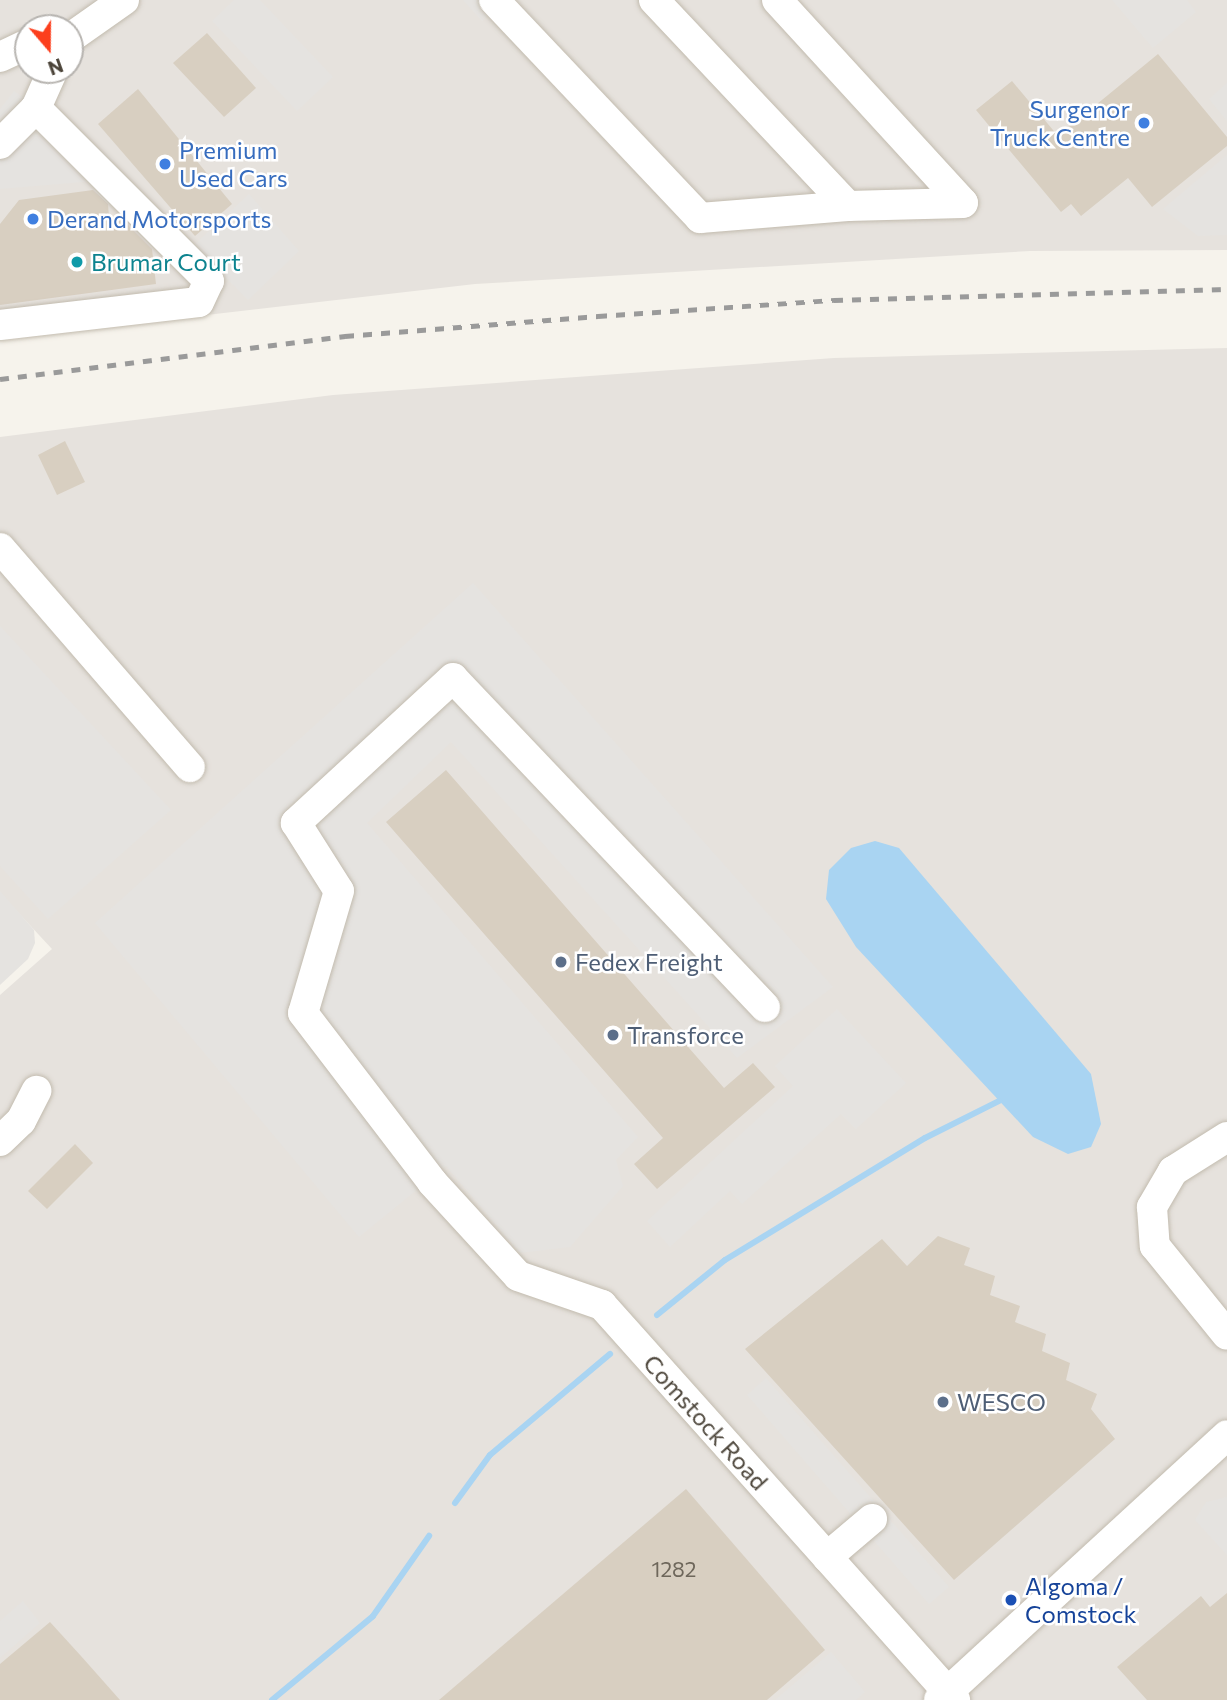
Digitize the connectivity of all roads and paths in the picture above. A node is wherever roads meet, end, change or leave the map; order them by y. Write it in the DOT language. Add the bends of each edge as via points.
graph roads {
  1 [pos="124,0"];
  2 [pos="494,0"];
  3 [pos="654,0"];
  4 [pos="777,0"];
  5 [pos="84,28"];
  6 [pos="47,84"];
  7 [pos="36,108"];
  8 [pos="0,144"];
  9 [pos="848,206"];
  10 [pos="0,325"];
  11 [pos="0,548"];
  12 [pos="190,767"];
  13 [pos="765,1007"];
  14 [pos="36,1091"];
  15 [pos="1227,1137"];
  16 [pos="0,1141"];
  17 [pos="1227,1335"];
  18 [pos="1227,1435"];
  19 [pos="872,1519"];
  20 [pos="827,1557"];
  21 [pos="947,1697"];
  1 -- 5 [label="street"];
  2 -- 9 [label="street" via="699,218"];
  3 -- 9 [label="street"];
  4 -- 9 [label="street" via="962,203"];
  6 -- 7 [label="street"];
  7 -- 8 [label="street"];
  7 -- 10 [label="street" via="209,281 199,302"];
  11 -- 12 [label="street"];
  13 -- 20 [label="street, Comstock Road" via="453,678 296,823 339,891 303,1013 432,1182 518,1276 602,1305"];
  14 -- 16 [label="street" via="21,1121"];
  15 -- 17 [label="street" via="1173,1171 1152,1207 1155,1246"];
  18 -- 21 [label="street"];
  19 -- 20 [label="street"];
  20 -- 21 [label="street, Comstock Road"];
}
